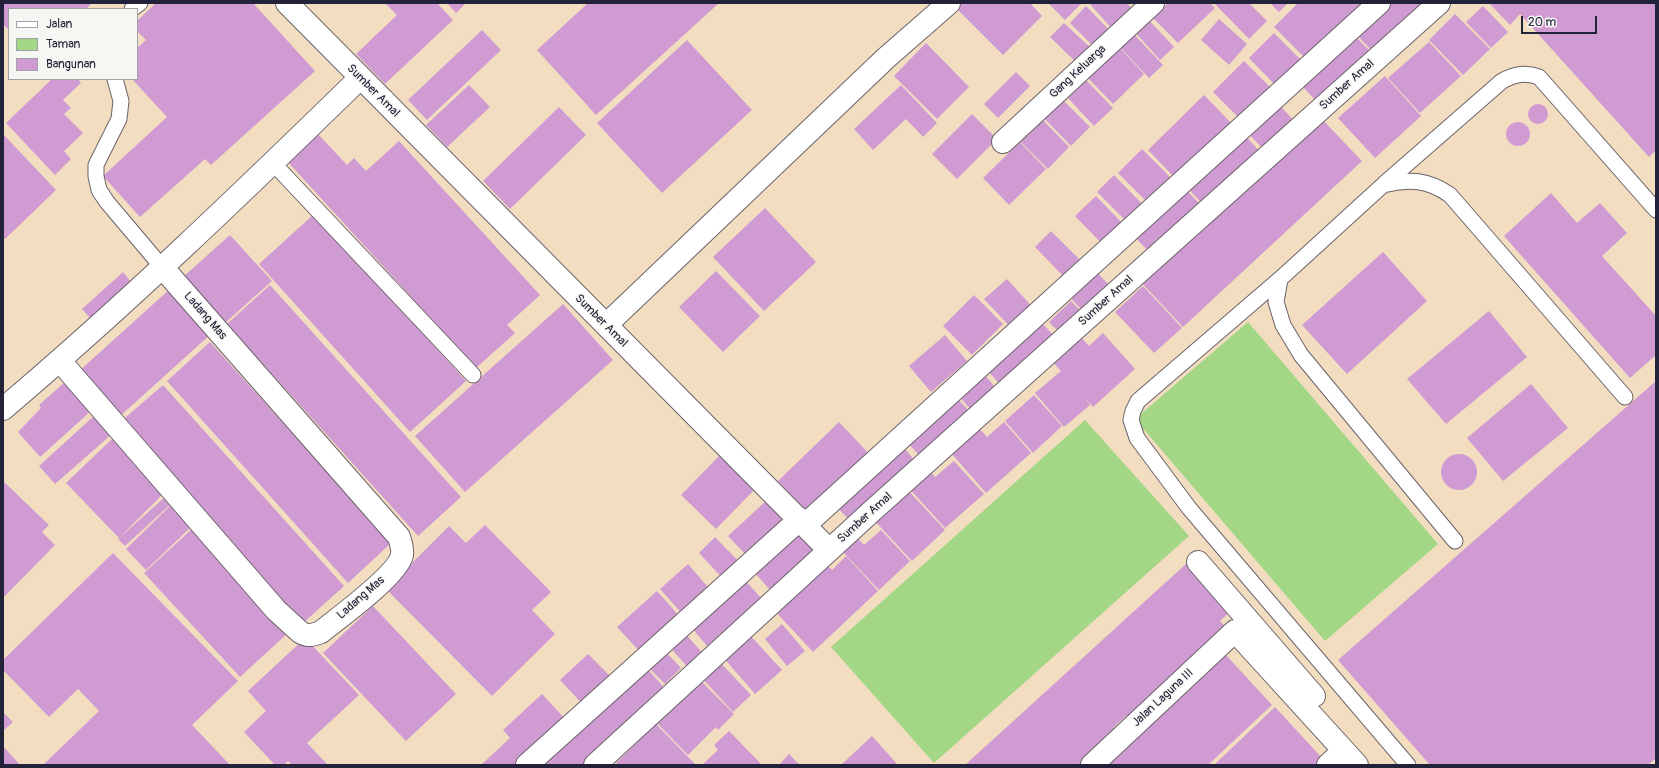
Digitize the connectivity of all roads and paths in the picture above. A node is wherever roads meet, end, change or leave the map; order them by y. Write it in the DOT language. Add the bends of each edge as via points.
graph roads {
  1 [pos="287,3"];
  2 [pos="949,3"];
  3 [pos="1153,3"];
  4 [pos="1379,3"];
  5 [pos="1438,3"];
  6 [pos="360,78"];
  7 [pos="115,80"];
  8 [pos="1004,142"];
  9 [pos="273,163"];
  10 [pos="1383,185"];
  11 [pos="1656,210"];
  12 [pos="162,267"];
  13 [pos="1280,279"];
  14 [pos="606,325"];
  15 [pos="60,361"];
  16 [pos="473,375"];
  17 [pos="1625,397"];
  18 [pos="3,409"];
  19 [pos="802,522"];
  20 [pos="1455,541"];
  21 [pos="829,550"];
  22 [pos="1198,562"];
  23 [pos="1343,760"];
  24 [pos="598,764"];
  25 [pos="527,765"];
  26 [pos="1092,765"];
  27 [pos="1373,765"];
  28 [pos="1408,765"];
  1 -- 6 [label="street, Sumber Amal"];
  2 -- 14 [label="street" via="886,58"];
  3 -- 8 [label="street, Gang Keluarga"];
  4 -- 19 [label="street"];
  5 -- 21 [label="street, Sumber Amal"];
  6 -- 9 [label="street"];
  6 -- 14 [label="street, Sumber Amal"];
  7 -- 12 [label="lane" via="122,101 118,119 96,165 99,190"];
  9 -- 12 [label="street"];
  9 -- 16 [label="lane"];
  10 -- 11 [label="lane" via="1502,81 1521,74 1531,74 1539,77"];
  10 -- 13 [label="lane"];
  10 -- 17 [label="lane" via="1405,180 1424,182 1450,195"];
  12 -- 15 [label="street"];
  12 -- 15 [label="street, Ladang Mas" via="399,537 402,556 398,564 372,591 321,632 305,635 300,632 276,610"];
  13 -- 20 [label="lane" via="1276,302 1283,325 1301,355"];
  13 -- 28 [label="lane" via="1138,401 1132,411 1133,429 1189,508"];
  14 -- 19 [label="street, Sumber Amal"];
  15 -- 18 [label="street"];
  19 -- 21 [label="street, Sumber Amal"];
  19 -- 25 [label="street"];
  21 -- 24 [label="street"];
  22 -- 27 [label="street"];
  23 -- 26 [label="street, Jalan Laguna III" via="1235,632"];
}
